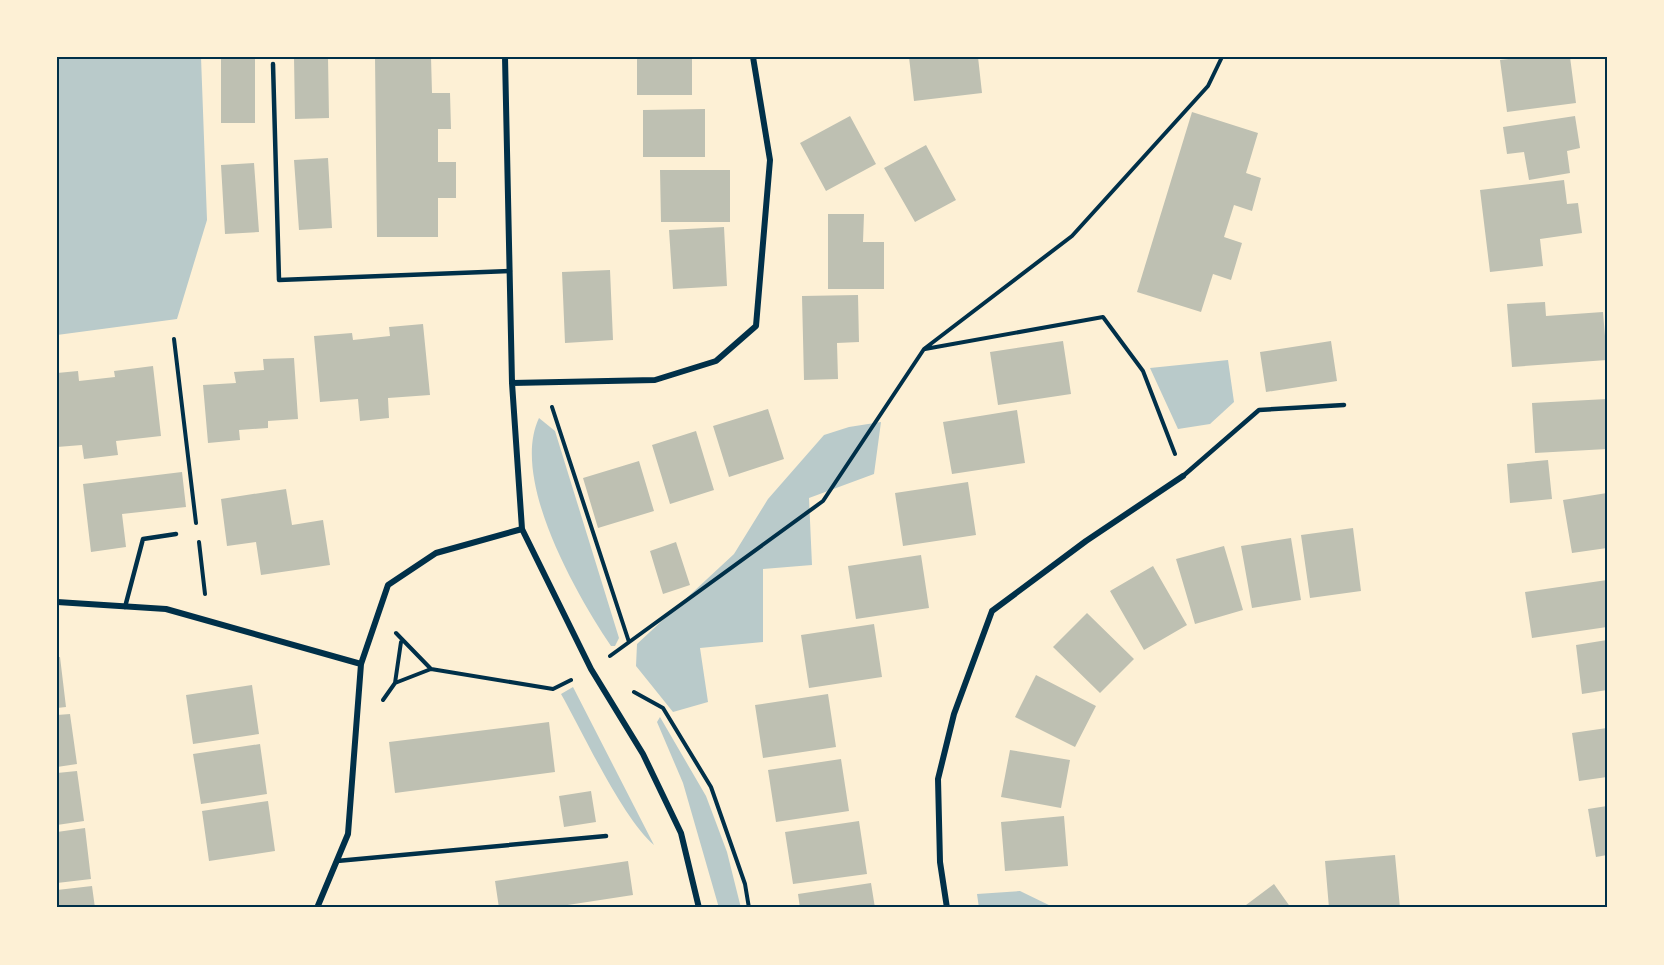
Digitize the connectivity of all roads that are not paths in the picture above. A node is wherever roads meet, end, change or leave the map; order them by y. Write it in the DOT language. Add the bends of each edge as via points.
graph roads {
  1 [pos="505,57"];
  2 [pos="753,57"];
  3 [pos="273,64"];
  4 [pos="510,271"];
  5 [pos="512,382"];
  6 [pos="1344,405"];
  7 [pos="1183,476"];
  8 [pos="522,528"];
  9 [pos="176,534"];
  10 [pos="57,603"];
  11 [pos="125,607"];
  12 [pos="361,664"];
  13 [pos="606,836"];
  14 [pos="337,861"];
  15 [pos="317,908"];
  16 [pos="699,908"];
  17 [pos="947,908"];
  1 -- 4 [label="street"];
  2 -- 5 [label="street" via="770,160 756,327 716,362 655,380"];
  3 -- 4 [label="lane" via="279,280"];
  4 -- 5 [label="street"];
  5 -- 8 [label="street"];
  6 -- 7 [label="lane" via="1259,410"];
  7 -- 17 [label="street" via="992,611 954,714 938,779 940,862"];
  8 -- 12 [label="street" via="436,553 388,585"];
  8 -- 16 [label="street" via="591,669 643,754 681,833"];
  9 -- 11 [label="lane" via="143,539"];
  10 -- 11 [label="street"];
  11 -- 12 [label="street" via="166,609"];
  12 -- 14 [label="street" via="348,834"];
  13 -- 14 [label="lane"];
  14 -- 15 [label="street"];
}
